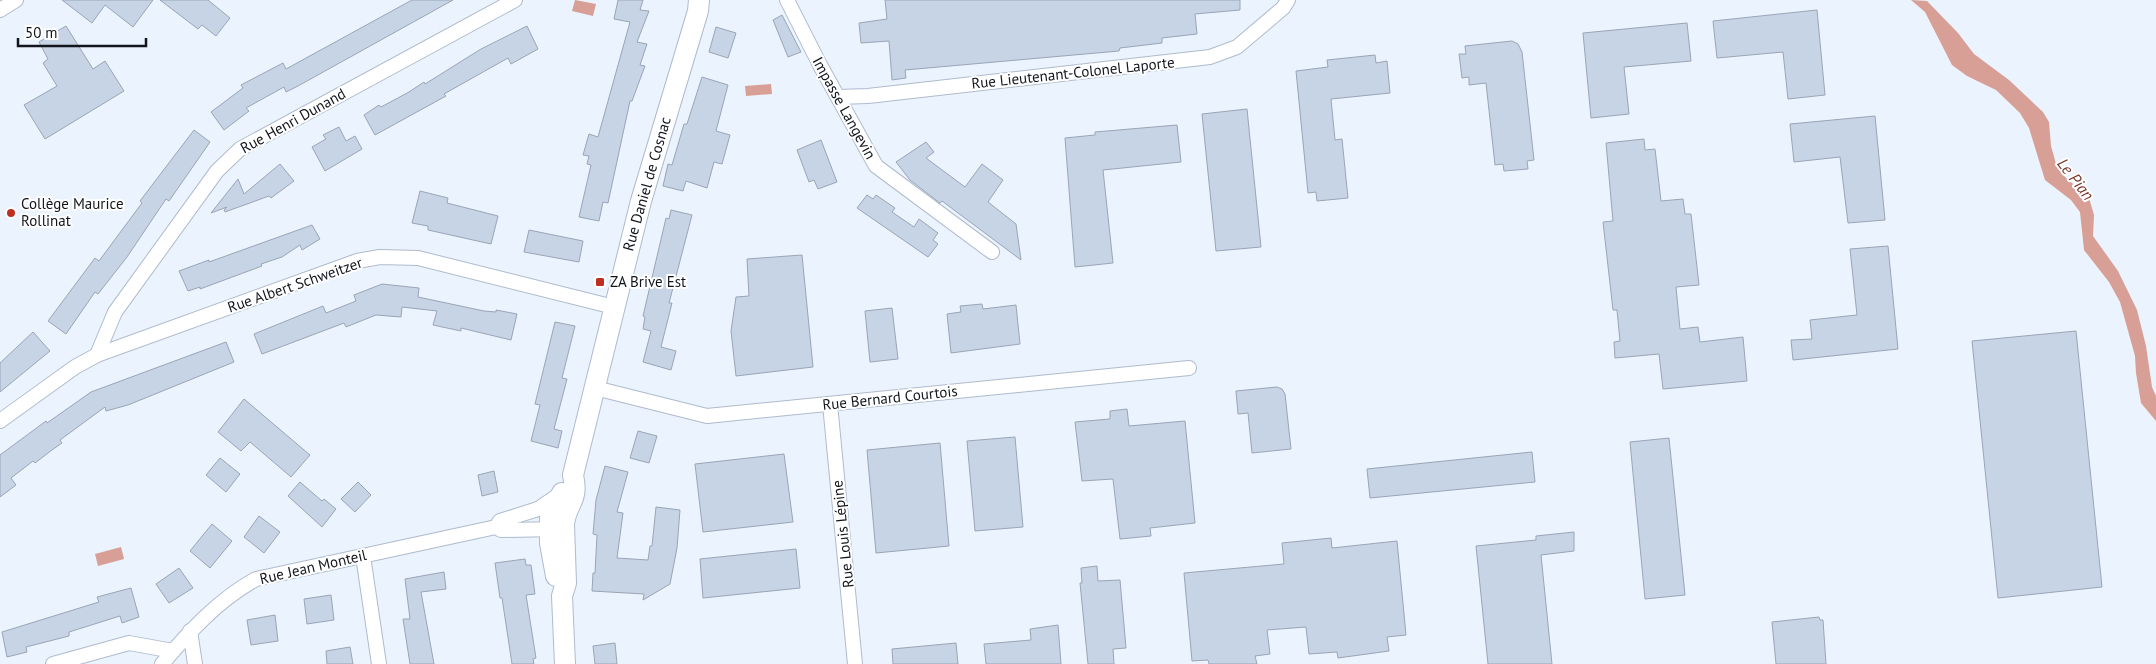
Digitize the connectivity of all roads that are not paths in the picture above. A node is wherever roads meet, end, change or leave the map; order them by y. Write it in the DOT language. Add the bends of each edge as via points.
graph roads {
  1 [pos="16,0"];
  2 [pos="515,0"];
  3 [pos="787,0"];
  4 [pos="703,4"];
  5 [pos="1285,4"];
  6 [pos="0,10"];
  7 [pos="838,97"];
  8 [pos="992,252"];
  9 [pos="614,307"];
  10 [pos="97,355"];
  11 [pos="1189,368"];
  12 [pos="595,388"];
  13 [pos="830,404"];
  14 [pos="0,421"];
  15 [pos="573,475"];
  16 [pos="562,491"];
  17 [pos="496,528"];
  18 [pos="557,529"];
  19 [pos="363,556"];
  20 [pos="190,631"];
  21 [pos="173,650"];
  22 [pos="53,664"];
  23 [pos="162,664"];
  24 [pos="195,664"];
  25 [pos="379,664"];
  26 [pos="565,664"];
  27 [pos="855,664"];
  1 -- 6 [label="street"];
  2 -- 10 [label="street, Rue Henri Dunand" via="240,149 217,171 115,312"];
  3 -- 7 [label="street, Impasse Langevin"];
  4 -- 9 [label="street, Rue Daniel de Cosnac" via="641,201"];
  5 -- 7 [label="street, Rue Lieutenant-Colonel Laporte" via="1237,47 1210,57"];
  7 -- 8 [label="street, Impasse Langevin" via="876,166"];
  9 -- 10 [label="street, Rue Albert Schweitzer" via="418,258 380,257 350,263"];
  9 -- 12 [label="street, Rue Daniel de Cosnac"];
  10 -- 14 [label="street, Rue Albert Schweitzer"];
  11 -- 13 [label="street, Rue Bernard Courtois"];
  12 -- 13 [label="street, Rue Bernard Courtois" via="707,416"];
  12 -- 15 [label="street, Rue Daniel de Cosnac"];
  13 -- 27 [label="street, Rue Louis Lépine"];
  15 -- 16 [label="street, Rue Daniel de Cosnac"];
  15 -- 18 [label="street, Rue Daniel de Cosnac" via="576,490"];
  16 -- 17 [label="street, Rue Jean Monteil" via="538,509 500,521"];
  16 -- 18 [label="street, Rue Daniel de Cosnac" via="550,518"];
  17 -- 18 [label="street, Rue Jean Monteil"];
  17 -- 19 [label="street, Rue Jean Monteil"];
  18 -- 26 [label="street, Rue Daniel de Cosnac" via="556,584 562,596"];
  19 -- 20 [label="street, Rue Jean Monteil" via="256,579 236,590"];
  19 -- 25 [label="street"];
  20 -- 21 [label="street, Rue Jean Monteil"];
  20 -- 24 [label="street"];
  21 -- 22 [label="street" via="129,642"];
  21 -- 23 [label="street, Rue Jean Monteil"];
}
